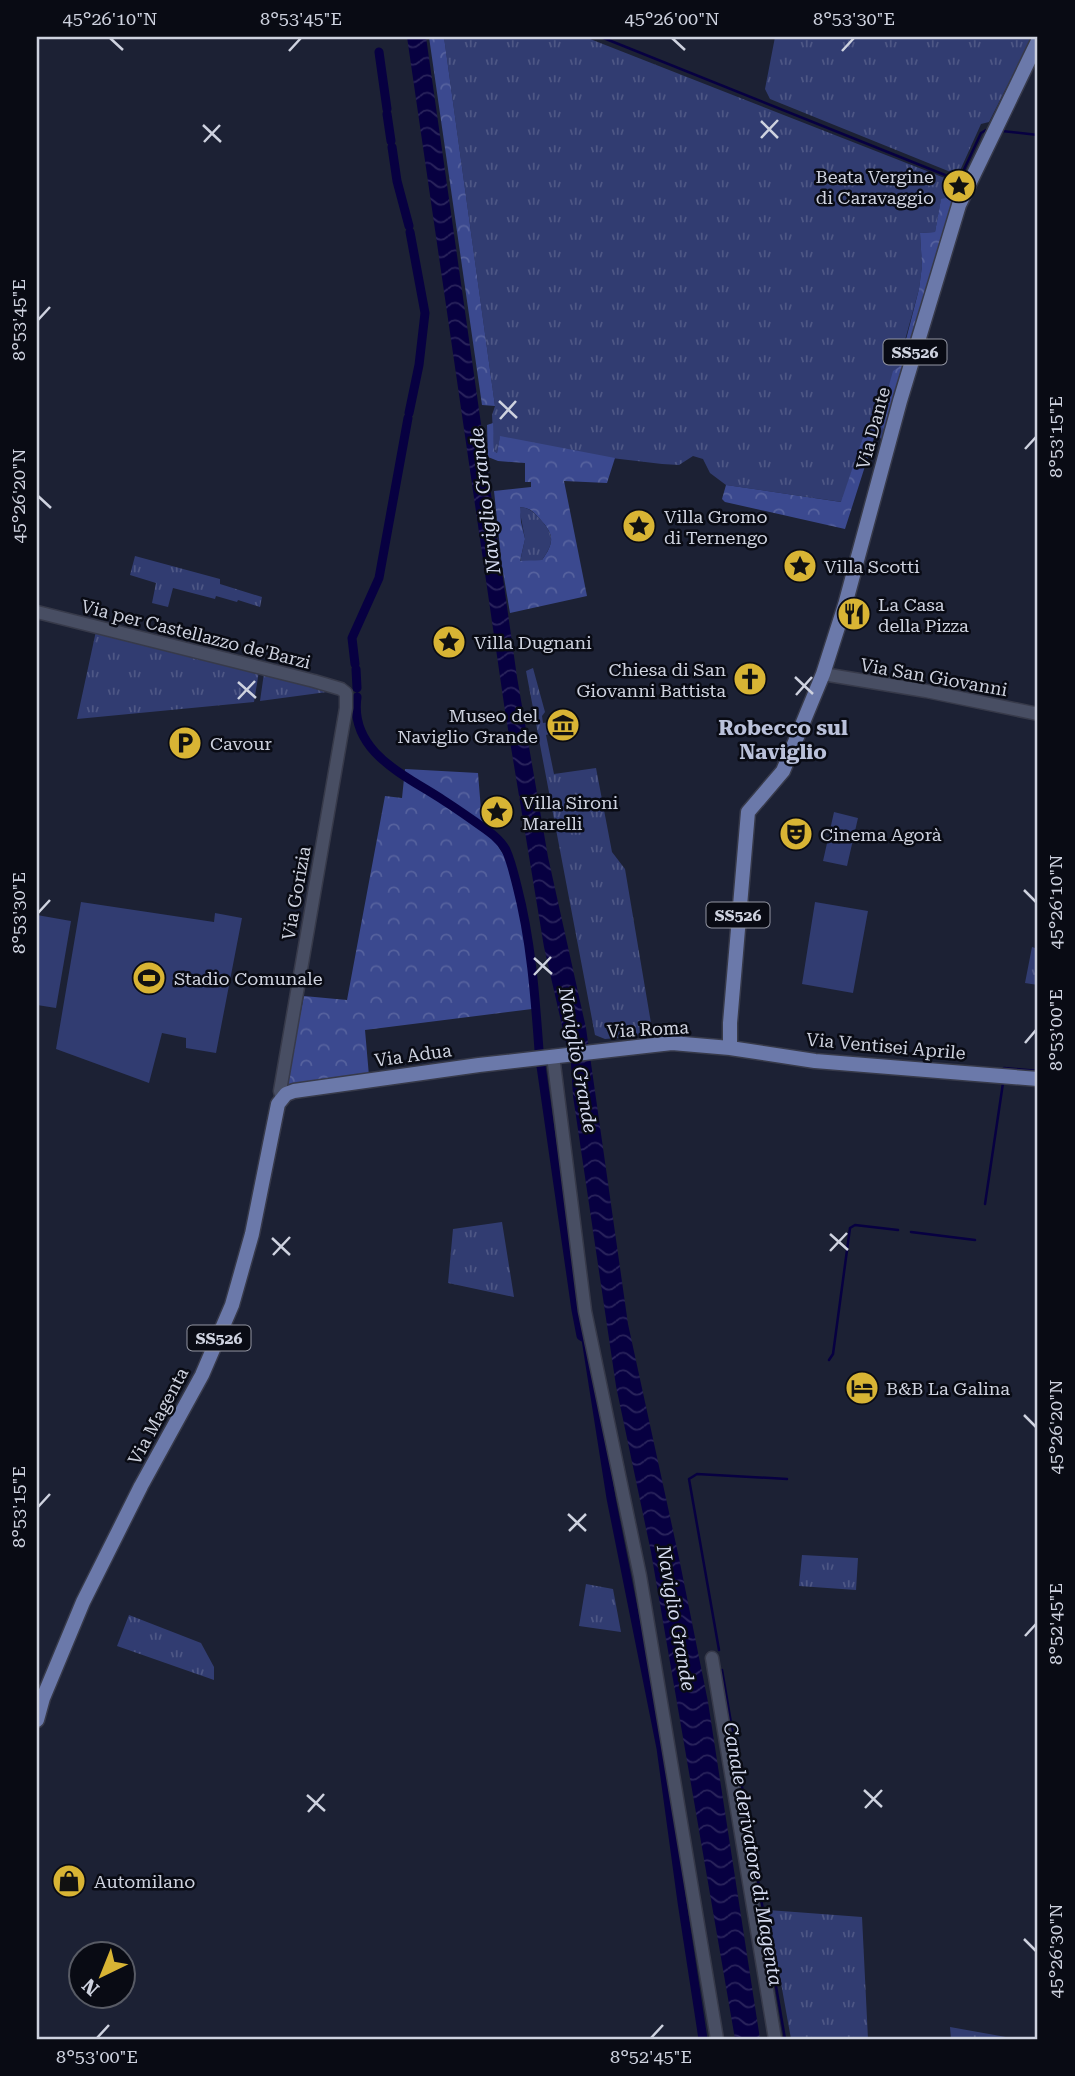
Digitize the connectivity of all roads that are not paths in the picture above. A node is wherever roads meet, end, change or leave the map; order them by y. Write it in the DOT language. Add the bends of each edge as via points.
graph roads {
  1 [pos="1038,41"];
  2 [pos="37,612"];
  3 [pos="823,674"];
  4 [pos="346,693"];
  5 [pos="1038,714"];
  6 [pos="730,1023"];
  7 [pos="701,1046"];
  8 [pos="730,1048"];
  9 [pos="558,1056"];
  10 [pos="1038,1079"];
  11 [pos="282,1099"];
  12 [pos="712,1658"];
  13 [pos="37,1720"];
  14 [pos="717,2039"];
  15 [pos="775,2039"];
  1 -- 3 [label="main road, Via Dante / SS526" via="959,205"];
  2 -- 4 [label="street, Via per Castellazzo de'Barzi"];
  3 -- 5 [label="street, Via San Giovanni"];
  3 -- 6 [label="main road, SS526" via="783,771 750,807 746,820"];
  4 -- 11 [label="street, Via Gorizia" via="279,1091"];
  6 -- 7 [label="main road, Via Roma" via="720,1038"];
  6 -- 8 [label="main road"];
  7 -- 8 [label="main road, Via Roma"];
  7 -- 9 [label="main road, Via Roma" via="672,1043"];
  8 -- 10 [label="main road, Via Ventisei Aprile" via="815,1061"];
  9 -- 11 [label="main road, Via Adua" via="293,1091"];
  9 -- 14 [label="street" via="585,1311 640,1576"];
  11 -- 13 [label="main road, Via Magenta / SS526" via="246,1259 217,1341 104,1558"];
  12 -- 15 [label="street"];
}
